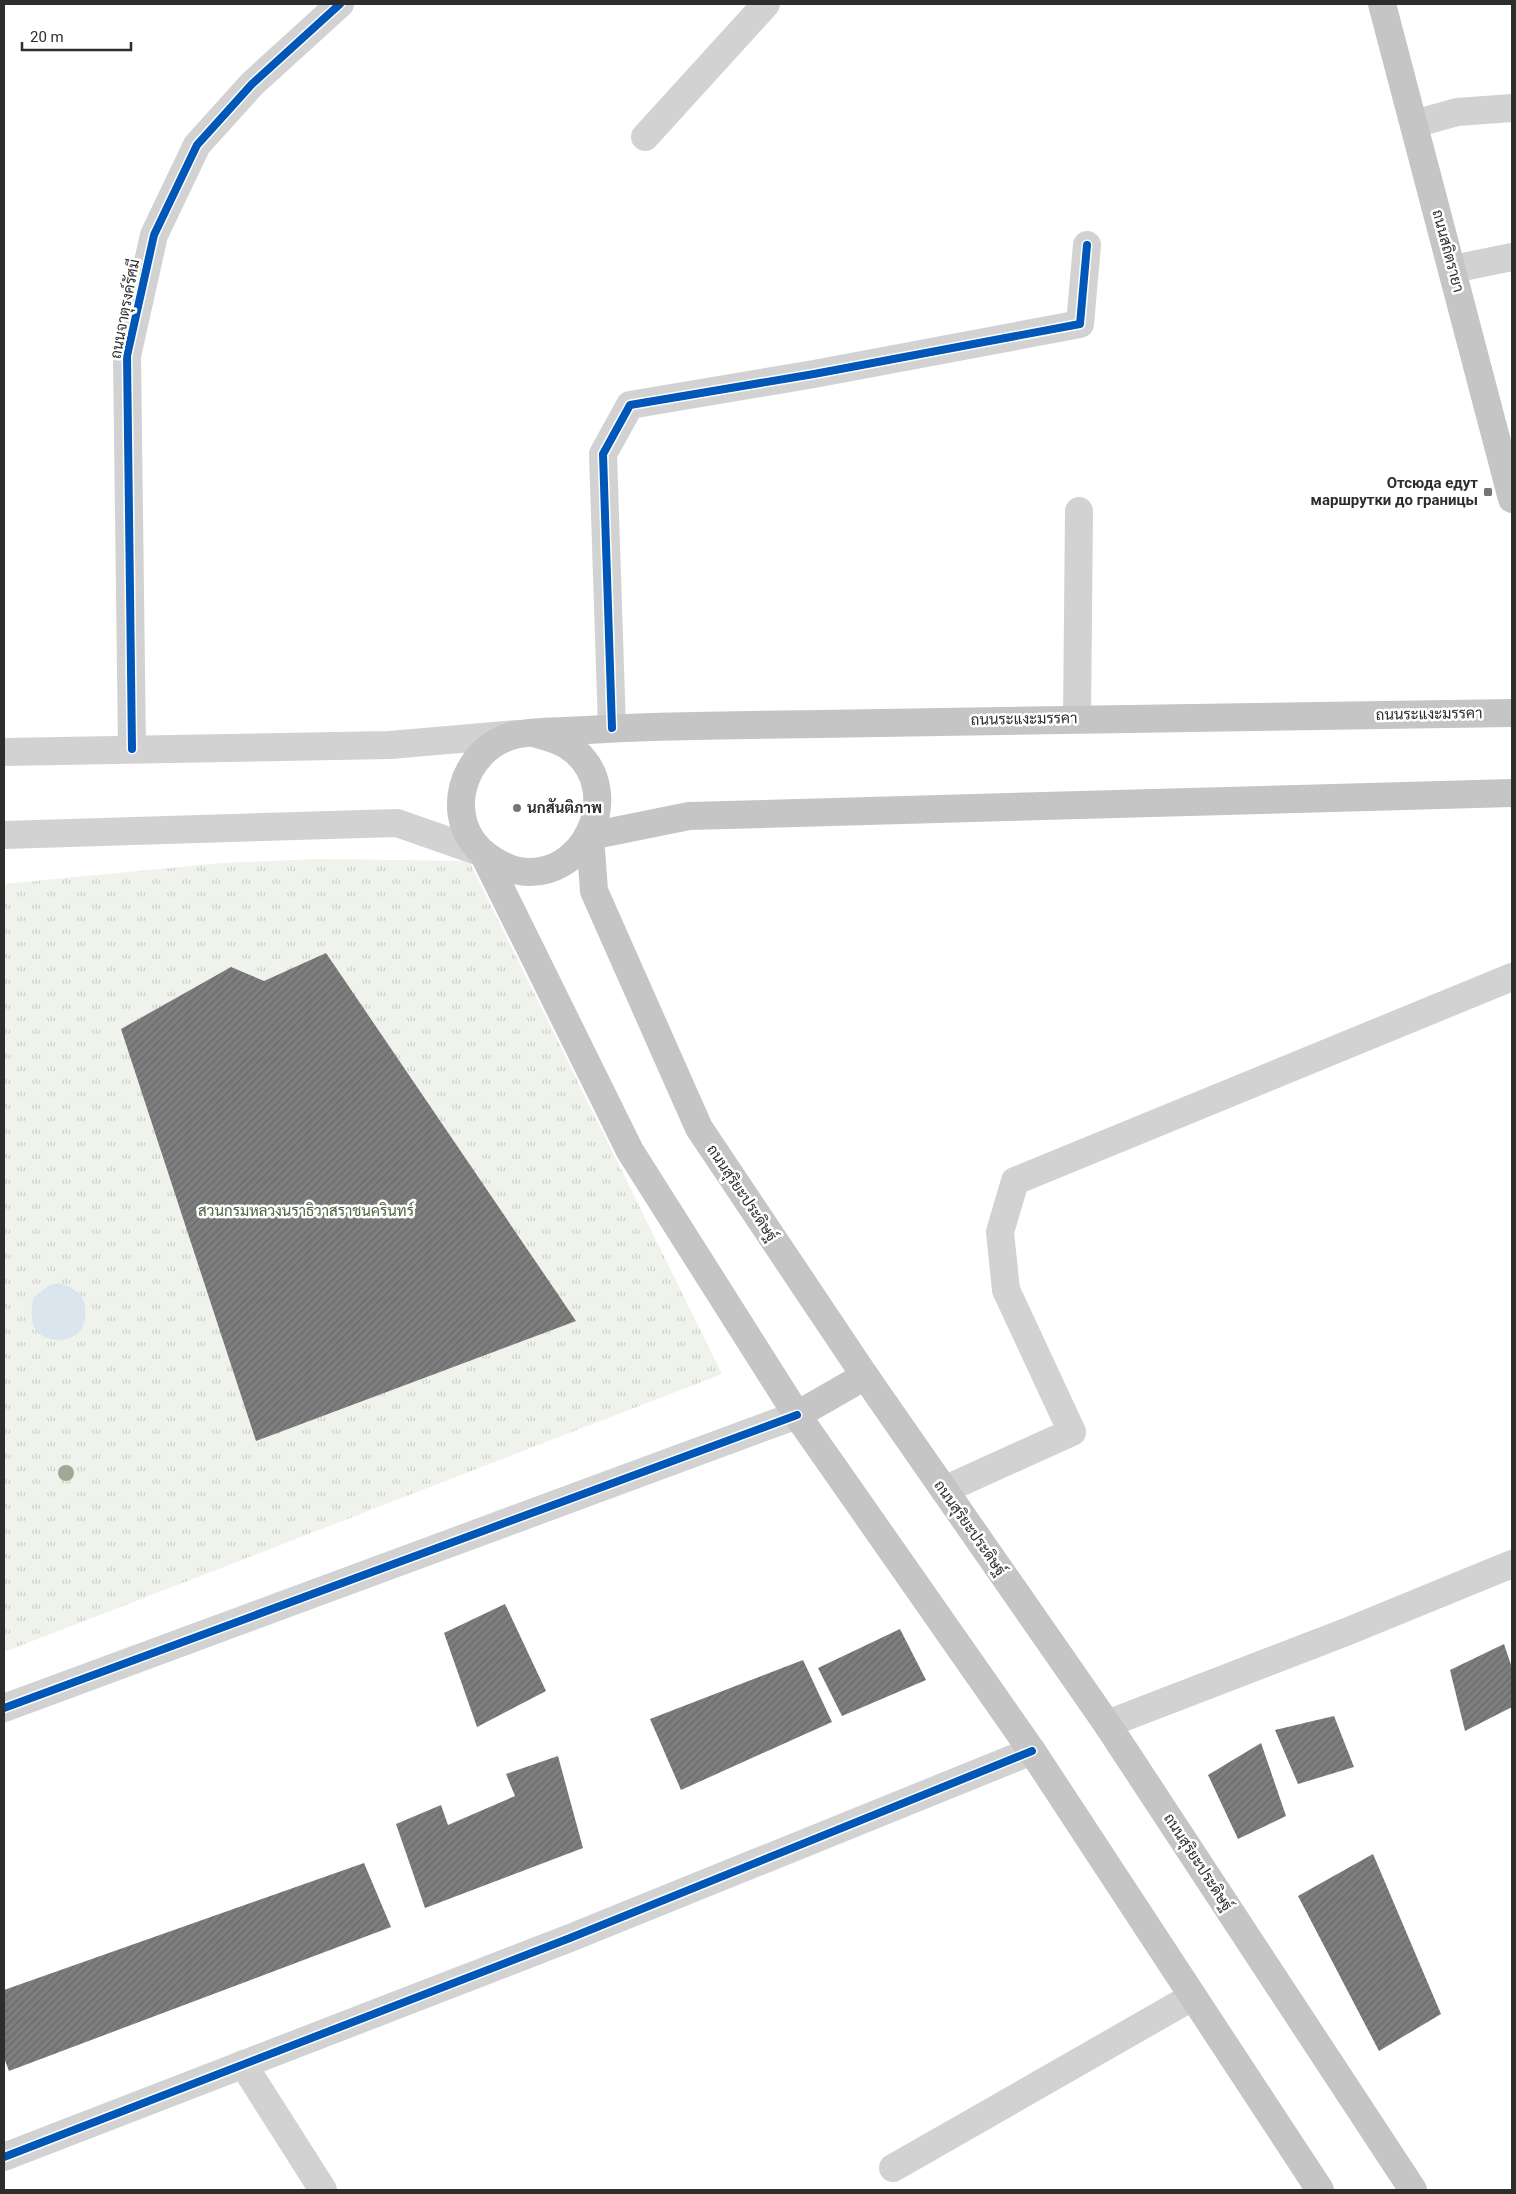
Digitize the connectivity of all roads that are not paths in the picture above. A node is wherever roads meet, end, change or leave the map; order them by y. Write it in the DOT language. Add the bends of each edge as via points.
graph roads {
  1 [pos="340,4"];
  2 [pos="766,4"];
  3 [pos="1382,4"];
  4 [pos="1512,108"];
  5 [pos="1414,124"];
  6 [pos="644,137"];
  7 [pos="1087,244"];
  8 [pos="1512,257"];
  9 [pos="1453,269"];
  10 [pos="1512,499"];
  11 [pos="1079,511"];
  12 [pos="1512,713"];
  13 [pos="1078,718"];
  14 [pos="612,728"];
  15 [pos="527,734"];
  16 [pos="132,749"];
  17 [pos="4,752"];
  18 [pos="1512,792"];
  19 [pos="4,835"];
  20 [pos="590,836"];
  21 [pos="483,853"];
  22 [pos="1512,977"];
  23 [pos="866,1376"];
  24 [pos="797,1416"];
  25 [pos="944,1490"];
  26 [pos="1512,1564"];
  27 [pos="4,1708"];
  28 [pos="1107,1724"];
  29 [pos="1032,1751"];
  30 [pos="1192,1997"];
  31 [pos="243,2064"];
  32 [pos="4,2157"];
  33 [pos="893,2168"];
  34 [pos="323,2190"];
  35 [pos="1320,2190"];
  36 [pos="1414,2190"];
  1 -- 16 [label="street, ถนนจาตุรงค์รัศมี" via="252,84 197,145 154,236 127,356"];
  2 -- 6 [label="street"];
  3 -- 5 [label="main road, ถนนสถิตรายา"];
  4 -- 5 [label="street" via="1457,112"];
  5 -- 9 [label="main road, ถนนสถิตรายา"];
  7 -- 14 [label="street" via="1080,324 814,374 630,404 604,454"];
  8 -- 9 [label="street"];
  9 -- 10 [label="main road, ถนนสถิตรายา"];
  11 -- 13 [label="street"];
  12 -- 13 [label="main road, ถนนระแงะมรรคา"];
  13 -- 14 [label="main road, ถนนระแงะมรรคา"];
  14 -- 15 [label="main road, ถนนระแงะมรรคา"];
  15 -- 16 [label="street" via="390,745"];
  15 -- 20 [label="main road" via="558,740 577,752 591,771 598,792 597,815"];
  15 -- 21 [label="main road" via="497,741 480,754 467,773 462,815 469,836"];
  16 -- 17 [label="street"];
  18 -- 20 [label="main road" via="689,816"];
  19 -- 21 [label="street" via="397,823"];
  20 -- 21 [label="main road" via="577,853 560,865 540,871 520,871 500,865"];
  20 -- 23 [label="main road, ถนนสุริยะประดิษฐ์" via="594,891 699,1128"];
  21 -- 24 [label="main road" via="630,1151"];
  22 -- 25 [label="street" via="1015,1181 1000,1232 1006,1290 1072,1432"];
  23 -- 24 [label="main road"];
  23 -- 25 [label="main road, ถนนสุริยะประดิษฐ์"];
  24 -- 27 [label="street"];
  24 -- 29 [label="main road"];
  25 -- 28 [label="main road, ถนนสุริยะประดิษฐ์"];
  26 -- 28 [label="street"];
  28 -- 36 [label="main road, ถนนสุริยะประดิษฐ์"];
  29 -- 30 [label="main road"];
  29 -- 31 [label="street" via="579,1934"];
  30 -- 33 [label="street"];
  30 -- 35 [label="main road"];
  31 -- 32 [label="street"];
  31 -- 34 [label="street"];
}
